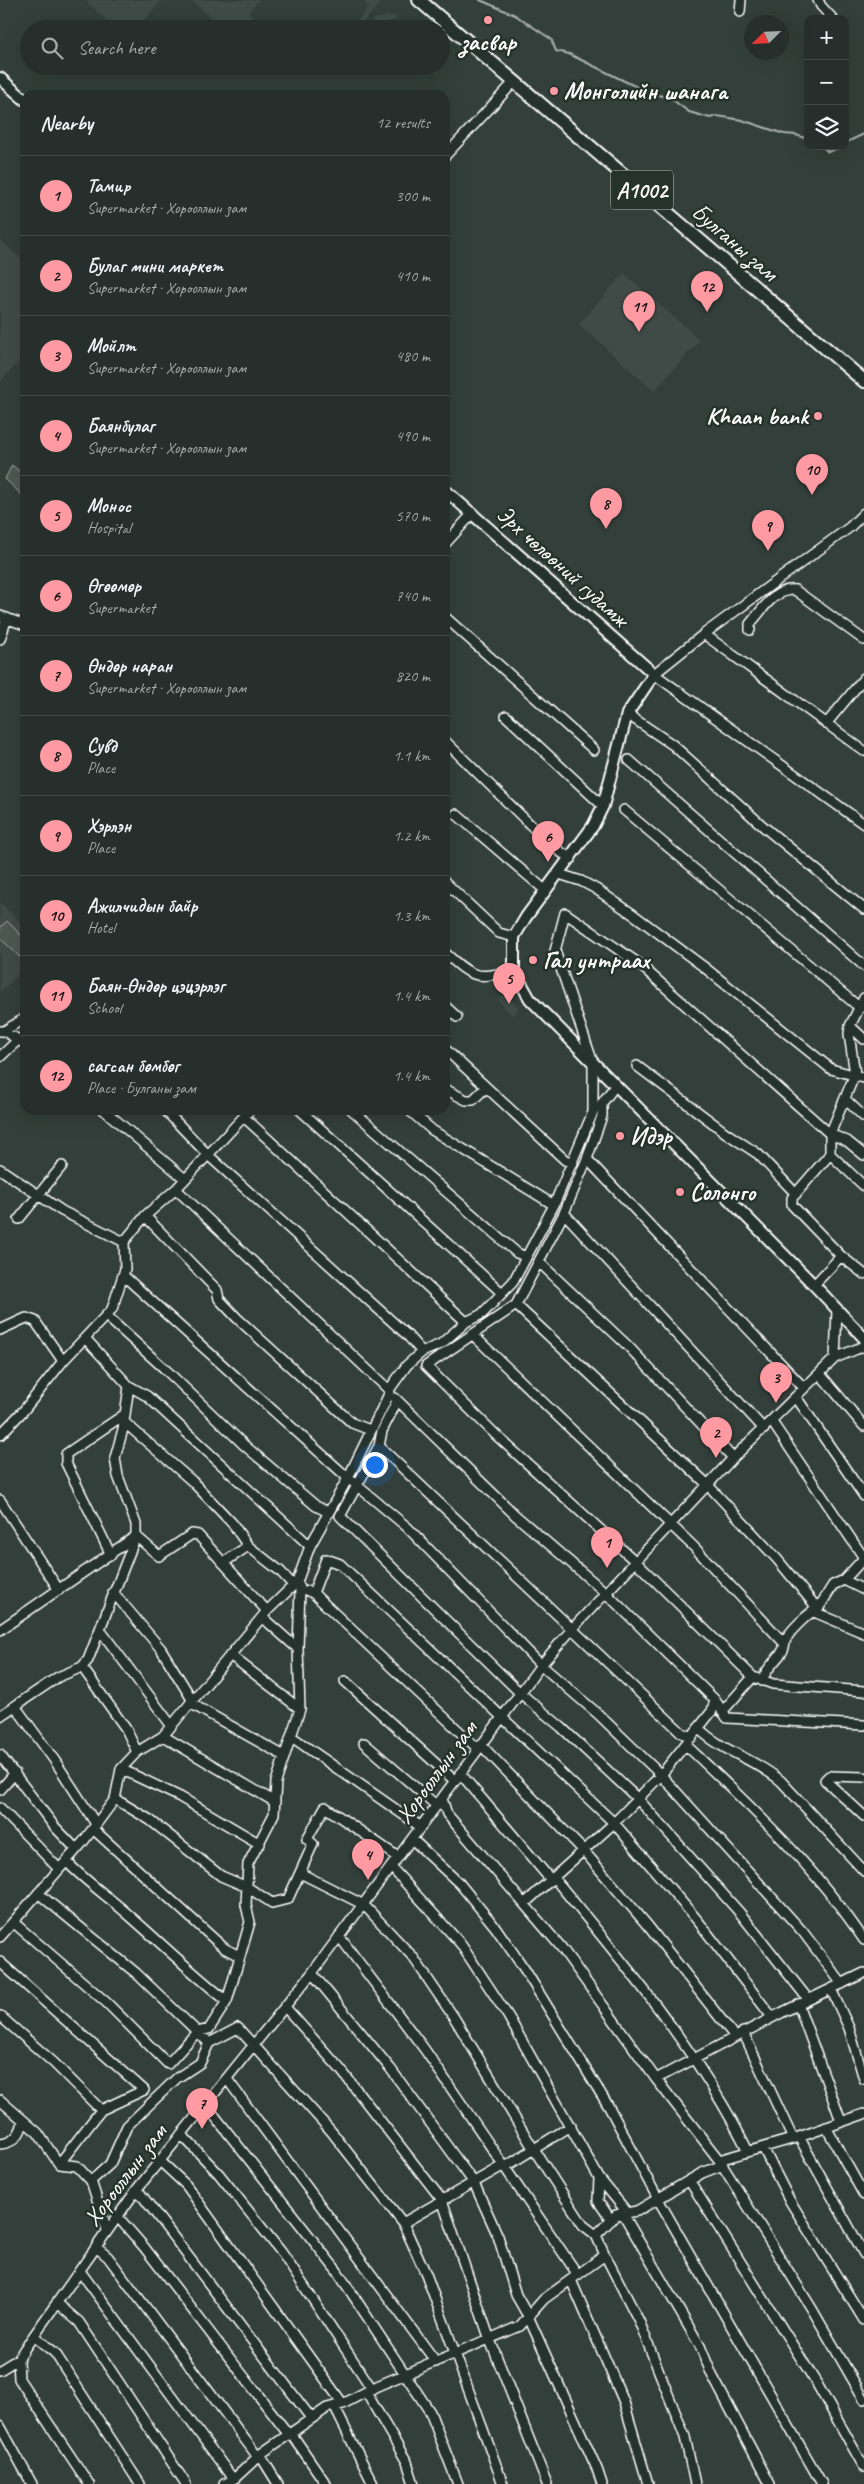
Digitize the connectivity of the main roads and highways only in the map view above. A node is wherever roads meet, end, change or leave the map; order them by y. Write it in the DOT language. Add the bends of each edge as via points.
graph roads {
  1 [pos="419,0"];
  2 [pos="442,20"];
  3 [pos="450,27"];
  4 [pos="0,78"];
  5 [pos="20,96"];
  6 [pos="864,381"];
  7 [pos="450,494"];
  8 [pos="864,1338"];
  1 -- 2 [label="highway, Булганы зам / A1002"];
  3 -- 6 [label="highway, Булганы зам / A1002"];
  4 -- 5 [label="main road"];
  7 -- 8 [label="main road, Эрх чөлөөний гудамж" via="654,674 627,714 604,806 571,859 514,937 514,971 530,999"];
}
